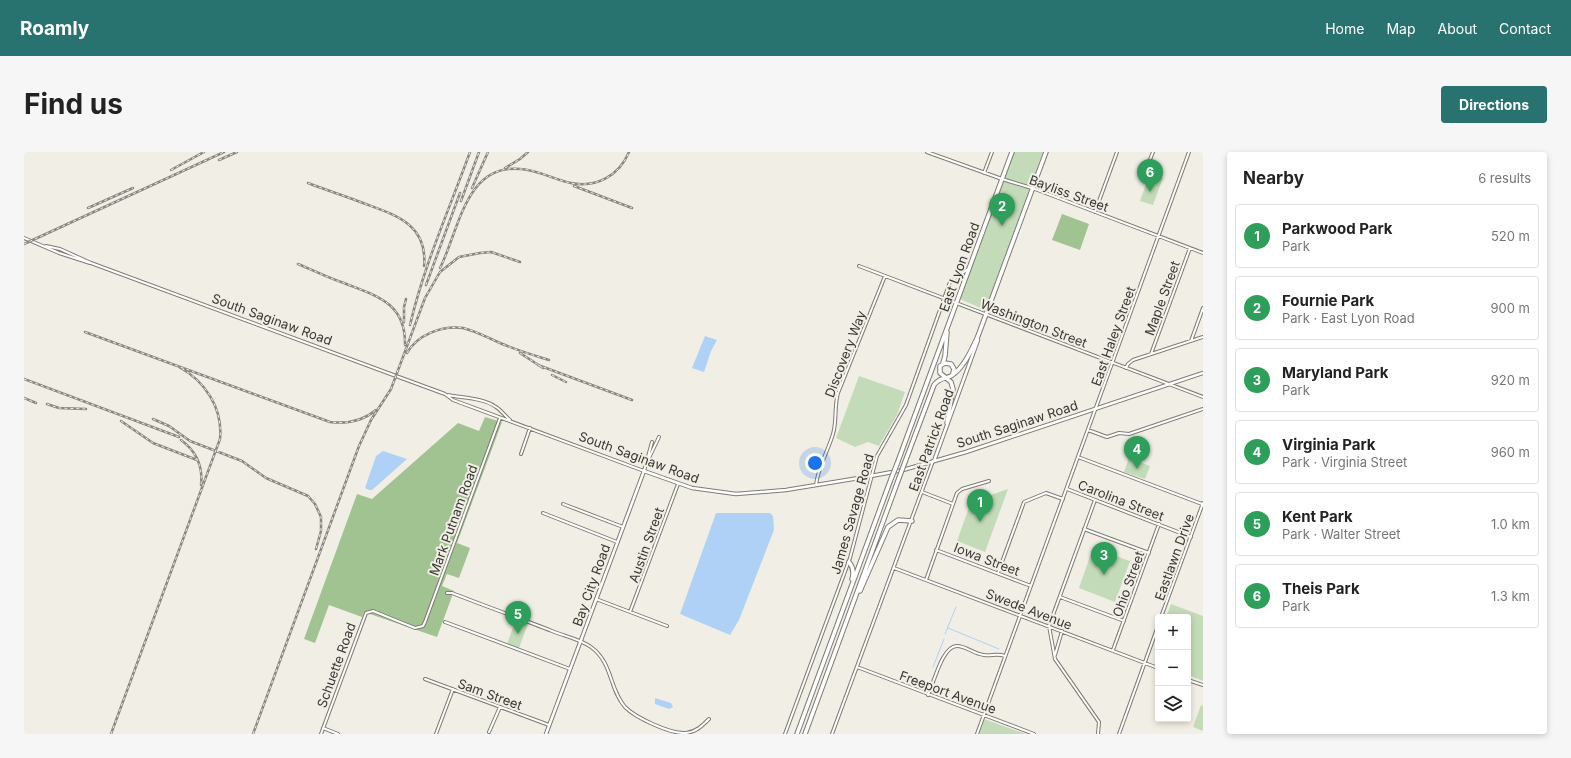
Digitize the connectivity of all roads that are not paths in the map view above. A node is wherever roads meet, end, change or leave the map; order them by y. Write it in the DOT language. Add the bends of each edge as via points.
graph roads {
  1 [pos="927,152"];
  2 [pos="992,152"];
  3 [pos="1012,152"];
  4 [pos="1046,152"];
  5 [pos="1118,152"];
  6 [pos="1152,152"];
  7 [pos="1189,152"];
  8 [pos="1147,167"];
  9 [pos="984,173"];
  10 [pos="1002,180"];
  11 [pos="1033,188"];
  12 [pos="1096,212"];
  13 [pos="1158,236"];
  14 [pos="24,238"];
  15 [pos="1190,248"];
  16 [pos="1203,253"];
  17 [pos="859,266"];
  18 [pos="970,267"];
  19 [pos="885,276"];
  20 [pos="944,298"];
  21 [pos="956,303"];
  22 [pos="1203,308"];
  23 [pos="986,315"];
  24 [pos="982,326"];
  25 [pos="947,327"];
  26 [pos="1203,337"];
  27 [pos="1191,341"];
  28 [pos="1151,354"];
  29 [pos="1112,363"];
  30 [pos="941,365"];
  31 [pos="1126,368"];
  32 [pos="1203,373"];
  33 [pos="951,376"];
  34 [pos="946,377"];
  35 [pos="1169,384"];
  36 [pos="445,394"];
  37 [pos="1203,397"];
  38 [pos="952,402"];
  39 [pos="954,407"];
  40 [pos="1096,408"];
  41 [pos="1203,409"];
  42 [pos="500,418"];
  43 [pos="511,421"];
  44 [pos="948,423"];
  45 [pos="530,428"];
  46 [pos="1088,430"];
  47 [pos="659,437"];
  48 [pos="652,442"];
  49 [pos="521,454"];
  50 [pos="1078,457"];
  51 [pos="648,461"];
  52 [pos="933,461"];
  53 [pos="644,471"];
  54 [pos="871,476"];
  55 [pos="989,481"];
  56 [pos="678,484"];
  57 [pos="816,485"];
  58 [pos="1067,489"];
  59 [pos="922,492"];
  60 [pos="1063,499"];
  61 [pos="1095,500"];
  62 [pos="563,504"];
  63 [pos="953,504"];
  64 [pos="1203,504"];
  65 [pos="543,513"];
  66 [pos="912,521"];
  67 [pos="1159,524"];
  68 [pos="623,527"];
  69 [pos="1084,529"];
  70 [pos="1191,537"];
  71 [pos="617,542"];
  72 [pos="936,550"];
  73 [pos="1149,553"];
  74 [pos="849,562"];
  75 [pos="894,568"];
  76 [pos="998,574"];
  77 [pos="926,580"];
  78 [pos="1031,586"];
  79 [pos="447,593"];
  80 [pos="848,595"];
  81 [pos="1060,597"];
  82 [pos="596,599"];
  83 [pos="630,612"];
  84 [pos="1162,614"];
  85 [pos="1021,616"];
  86 [pos="1124,621"];
  87 [pos="445,622"];
  88 [pos="845,625"];
  89 [pos="667,626"];
  90 [pos="1049,626"];
  91 [pos="421,627"];
  92 [pos="1062,631"];
  93 [pos="1155,635"];
  94 [pos="580,642"];
  95 [pos="1113,650"];
  96 [pos="1005,656"];
  97 [pos="1055,659"];
  98 [pos="1145,663"];
  99 [pos="857,667"];
  100 [pos="1155,667"];
  101 [pos="570,669"];
  102 [pos="425,679"];
  103 [pos="1191,681"];
  104 [pos="1203,685"];
  105 [pos="452,689"];
  106 [pos="928,694"];
  107 [pos="500,707"];
  108 [pos="984,715"];
  109 [pos="709,719"];
  110 [pos="549,725"];
  111 [pos="323,728"];
  112 [pos="489,732"];
  113 [pos="321,734"];
  114 [pos="338,734"];
  115 [pos="436,734"];
  116 [pos="546,734"];
  117 [pos="785,734"];
  118 [pos="797,734"];
  119 [pos="805,734"];
  120 [pos="832,734"];
  121 [pos="977,734"];
  122 [pos="1034,734"];
  123 [pos="1098,734"];
  124 [pos="1118,734"];
  1 -- 9 [label="street, Bayliss Street"];
  2 -- 9 [label="street"];
  3 -- 10 [label="highway, East Lyon Road"];
  4 -- 11 [label="highway, East Patrick Road"];
  5 -- 12 [label="street"];
  6 -- 8 [label="street"];
  7 -- 13 [label="street, East Haley Street"];
  9 -- 10 [label="street, Bayliss Street"];
  10 -- 11 [label="street, Bayliss Street"];
  10 -- 18 [label="highway, East Lyon Road"];
  11 -- 12 [label="street, Bayliss Street"];
  11 -- 23 [label="highway, East Patrick Road"];
  12 -- 13 [label="street, Bayliss Street"];
  13 -- 15 [label="street, Bayliss Street"];
  13 -- 29 [label="street, East Haley Street"];
  14 -- 36 [label="street, South Saginaw Road"];
  15 -- 16 [label="street, Bayliss Street"];
  15 -- 28 [label="street, Maple Street"];
  17 -- 19 [label="street, Washington Street"];
  18 -- 20 [label="street, James Savage Road" via="952,280"];
  18 -- 21 [label="highway, East Lyon Road"];
  19 -- 20 [label="street, Washington Street"];
  19 -- 57 [label="street, Discovery Way" via="838,393 833,434 817,475"];
  20 -- 21 [label="street, Washington Street"];
  20 -- 54 [label="street, James Savage Road" via="906,405 879,452"];
  21 -- 23 [label="street, Washington Street"];
  21 -- 25 [label="highway, East Lyon Road"];
  22 -- 27 [label="street"];
  23 -- 24 [label="highway, East Patrick Road"];
  23 -- 29 [label="street, Washington Street"];
  24 -- 33 [label="highway" via="968,356"];
  24 -- 39 [label="main road, East Patrick Road"];
  25 -- 30 [label="highway" via="945,358"];
  25 -- 80 [label="highway, East Lyon Road, bridge"];
  26 -- 27 [label="street"];
  27 -- 28 [label="street"];
  28 -- 31 [label="street" via="1133,360"];
  29 -- 31 [label="street, Washington Street"];
  29 -- 40 [label="street, East Haley Street"];
  30 -- 33 [label="highway" via="947,362 952,365 954,370"];
  30 -- 34 [label="highway" via="940,373"];
  31 -- 35 [label="street, Washington Street"];
  32 -- 35 [label="main road, South Saginaw Road"];
  33 -- 34 [label="highway"];
  34 -- 38 [label="highway" via="953,387"];
  34 -- 88 [label="highway, bridge" via="934,385"];
  35 -- 37 [label="street, Washington Street"];
  35 -- 40 [label="main road, South Saginaw Road"];
  36 -- 42 [label="street, South Saginaw Road" via="453,400"];
  36 -- 43 [label="street, South Saginaw Road" via="489,403"];
  38 -- 39 [label="highway"];
  38 -- 44 [label="highway"];
  39 -- 44 [label="main road, East Patrick Road"];
  40 -- 46 [label="street, East Haley Street"];
  40 -- 52 [label="main road, South Saginaw Road"];
  41 -- 46 [label="street" via="1131,434 1119,433 1107,437"];
  42 -- 43 [label="street, South Saginaw Road"];
  42 -- 91 [label="street, Mark Putnam Road"];
  43 -- 45 [label="street, South Saginaw Road"];
  44 -- 52 [label="main road, East Patrick Road"];
  45 -- 49 [label="street"];
  45 -- 53 [label="street, South Saginaw Road"];
  46 -- 50 [label="street, East Haley Street"];
  47 -- 51 [label="street"];
  48 -- 51 [label="street, Bay City Road"];
  50 -- 58 [label="street, East Haley Street"];
  50 -- 64 [label="street"];
  51 -- 53 [label="street, Bay City Road"];
  52 -- 54 [label="main road, South Saginaw Road"];
  52 -- 59 [label="street, East Patrick Road"];
  53 -- 56 [label="main road, South Saginaw Road"];
  53 -- 68 [label="main road, Bay City Road"];
  54 -- 57 [label="main road, South Saginaw Road"];
  54 -- 74 [label="street, James Savage Road"];
  55 -- 63 [label="street" via="959,491"];
  56 -- 57 [label="main road, South Saginaw Road" via="736,494 766,493"];
  56 -- 83 [label="street, Austin Street"];
  58 -- 60 [label="street, East Haley Street"];
  58 -- 61 [label="street, Carolina Street"];
  59 -- 63 [label="street"];
  59 -- 66 [label="street, East Patrick Road"];
  60 -- 76 [label="street, Carolina Street" via="1046,493 1024,502"];
  60 -- 78 [label="street, East Haley Street"];
  61 -- 67 [label="street, Carolina Street"];
  61 -- 69 [label="street"];
  62 -- 68 [label="street"];
  63 -- 72 [label="street"];
  64 -- 70 [label="street, Eastlawn Drive"];
  65 -- 71 [label="street"];
  66 -- 75 [label="street, East Patrick Road"];
  66 -- 88 [label="highway" via="898,520 887,529"];
  67 -- 70 [label="street, Carolina Street"];
  67 -- 73 [label="street, Ohio Street"];
  68 -- 71 [label="main road, Bay City Road"];
  69 -- 73 [label="street"];
  69 -- 81 [label="street"];
  70 -- 84 [label="street, Eastlawn Drive"];
  71 -- 82 [label="main road, Bay City Road"];
  72 -- 76 [label="street, Iowa Street"];
  72 -- 77 [label="street"];
  73 -- 86 [label="street, Ohio Street"];
  74 -- 80 [label="highway" via="853,574"];
  74 -- 117 [label="street, James Savage Road"];
  75 -- 77 [label="street, Swede Avenue"];
  75 -- 99 [label="street, East Patrick Road"];
  76 -- 78 [label="street, Iowa Street"];
  77 -- 85 [label="street, Swede Avenue"];
  78 -- 85 [label="street, East Haley Street"];
  79 -- 94 [label="street"];
  80 -- 118 [label="highway"];
  81 -- 86 [label="street"];
  81 -- 90 [label="street"];
  82 -- 83 [label="street"];
  82 -- 94 [label="main road, Bay City Road"];
  83 -- 89 [label="street"];
  85 -- 90 [label="street, Swede Avenue"];
  85 -- 96 [label="street, East Haley Street"];
  86 -- 95 [label="street, Ohio Street"];
  87 -- 101 [label="street"];
  88 -- 119 [label="highway"];
  90 -- 92 [label="street, Swede Avenue"];
  90 -- 97 [label="street"];
  91 -- 111 [label="street, Schuette Road" via="415,628 373,611 366,613"];
  92 -- 95 [label="street, Swede Avenue"];
  92 -- 97 [label="street"];
  93 -- 98 [label="street"];
  94 -- 101 [label="main road, Bay City Road"];
  94 -- 109 [label="street" via="591,647 601,657 612,676 618,697 643,720 679,732 694,731"];
  95 -- 98 [label="street, Swede Avenue"];
  96 -- 106 [label="street" via="995,653 982,654 960,647 950,648"];
  96 -- 108 [label="street, East Haley Street"];
  97 -- 123 [label="street" via="1099,722"];
  98 -- 100 [label="street, Swede Avenue"];
  98 -- 124 [label="street"];
  99 -- 106 [label="street, Freeport Avenue"];
  99 -- 120 [label="street, East Patrick Road"];
  101 -- 110 [label="main road, Bay City Road"];
  102 -- 105 [label="street, Sam Street"];
  103 -- 104 [label="street"];
  105 -- 107 [label="street, Sam Street"];
  105 -- 115 [label="street"];
  106 -- 108 [label="street, Freeport Avenue"];
  107 -- 110 [label="street, Sam Street"];
  107 -- 112 [label="street"];
  108 -- 121 [label="street, East Haley Street"];
  108 -- 122 [label="street, Freeport Avenue"];
  110 -- 116 [label="main road, Bay City Road"];
  111 -- 113 [label="street, Schuette Road"];
  111 -- 114 [label="street"];
}
